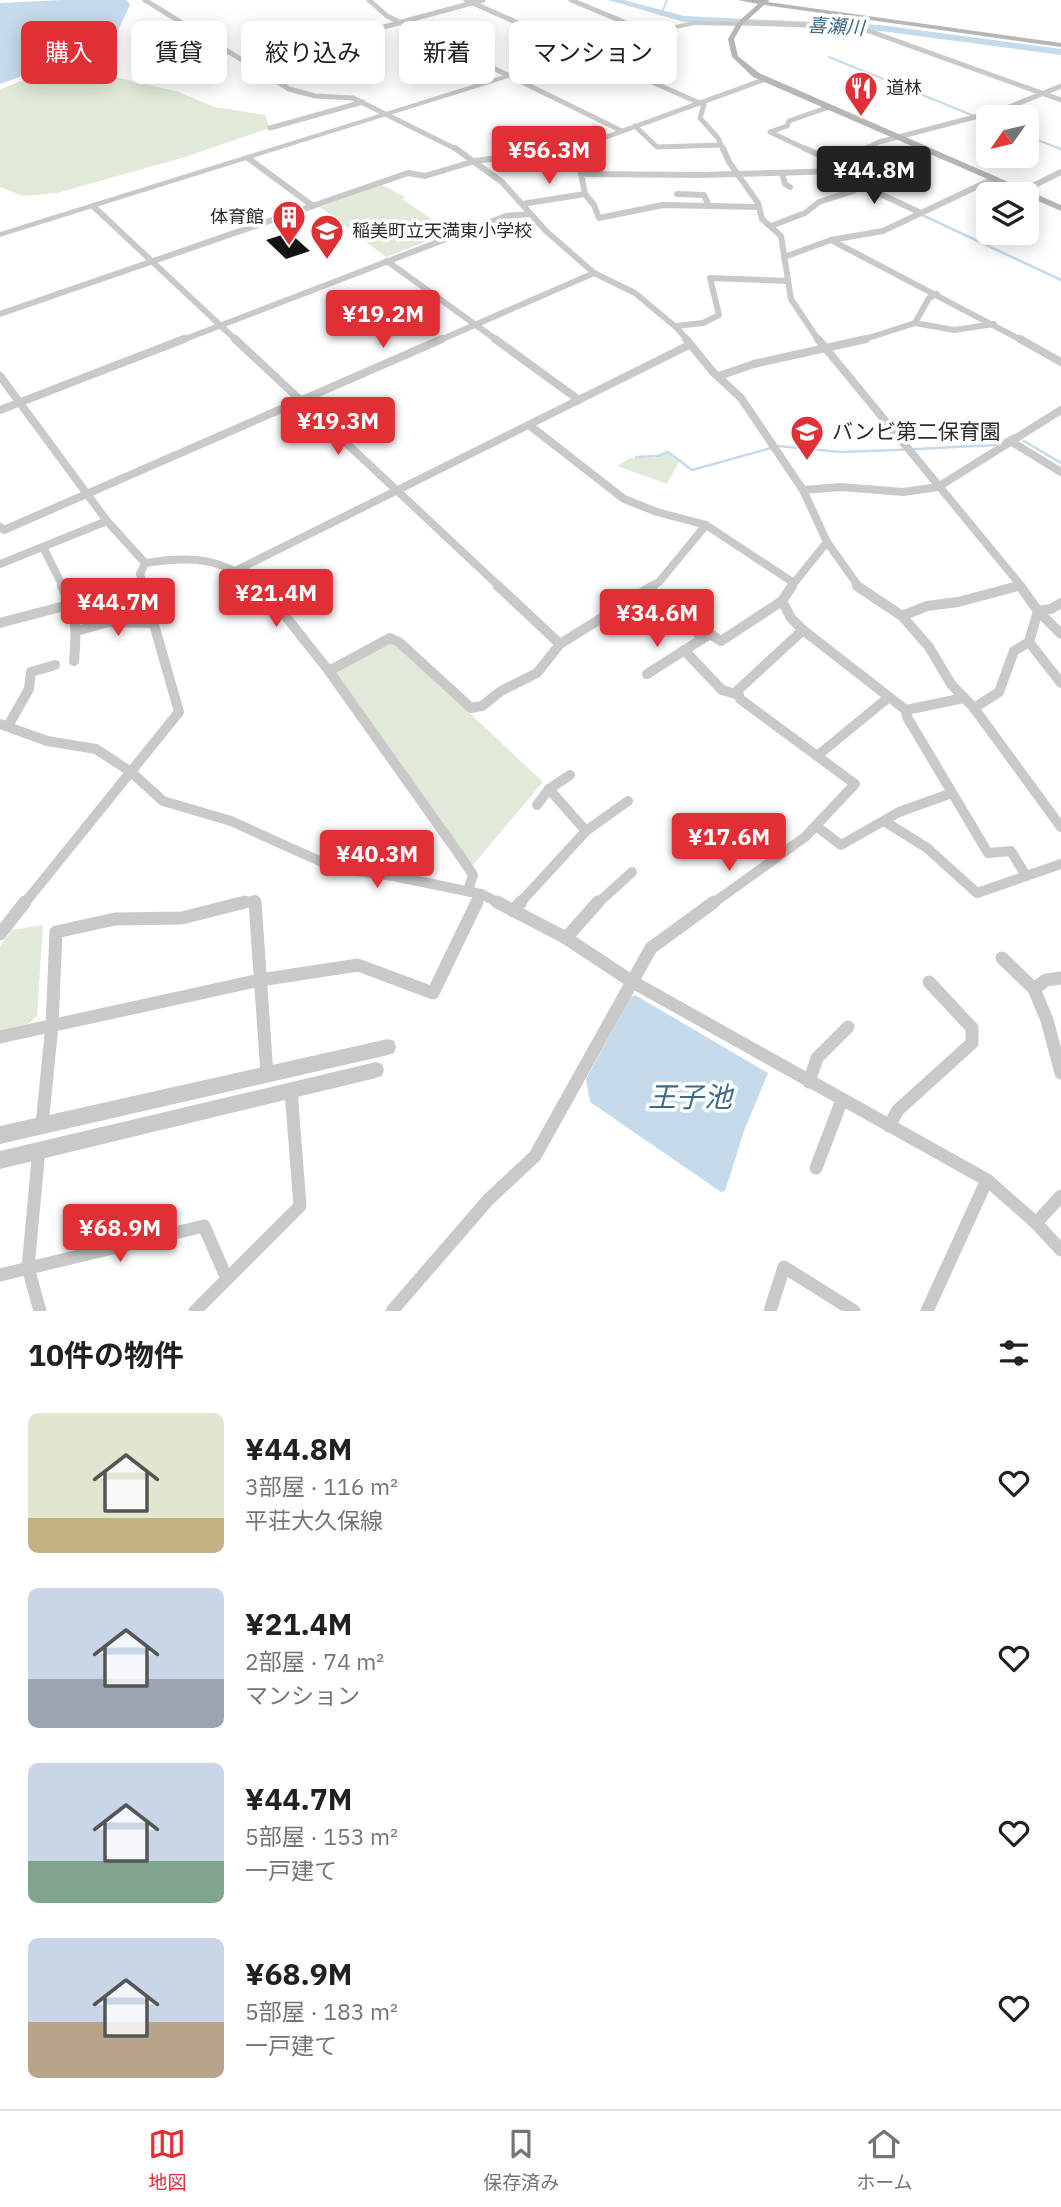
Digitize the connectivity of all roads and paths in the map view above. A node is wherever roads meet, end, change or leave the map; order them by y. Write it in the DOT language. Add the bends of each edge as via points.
graph roads {
  1 [pos="145,0"];
  2 [pos="369,0"];
  3 [pos="466,0"];
  4 [pos="484,0"];
  5 [pos="571,0"];
  6 [pos="741,0"];
  7 [pos="764,2"];
  8 [pos="472,3"];
  9 [pos="400,21"];
  10 [pos="407,21"];
  11 [pos="513,21"];
  12 [pos="622,21"];
  13 [pos="742,22"];
  14 [pos="677,26"];
  15 [pos="884,36"];
  16 [pos="870,41"];
  17 [pos="1061,45"];
  18 [pos="241,60"];
  19 [pos="509,76"];
  20 [pos="763,80"];
  21 [pos="281,84"];
  22 [pos="529,84"];
  23 [pos="656,84"];
  24 [pos="1061,86"];
  25 [pos="1043,93"];
  26 [pos="1061,100"];
  27 [pos="363,102"];
  28 [pos="699,103"];
  29 [pos="826,107"];
  30 [pos="385,115"];
  31 [pos="635,126"];
  32 [pos="270,128"];
  33 [pos="622,131"];
  34 [pos="897,138"];
  35 [pos="721,145"];
  36 [pos="576,148"];
  37 [pos="248,158"];
  38 [pos="475,161"];
  39 [pos="841,169"];
  40 [pos="1061,172"];
  41 [pos="739,173"];
  42 [pos="782,173"];
  43 [pos="583,174"];
  44 [pos="993,179"];
  45 [pos="1000,182"];
  46 [pos="1039,183"];
  47 [pos="861,185"];
  48 [pos="790,187"];
  49 [pos="584,194"];
  50 [pos="677,194"];
  51 [pos="1039,198"];
  52 [pos="522,204"];
  53 [pos="93,206"];
  54 [pos="313,206"];
  55 [pos="709,206"];
  56 [pos="757,207"];
  57 [pos="1061,208"];
  58 [pos="921,213"];
  59 [pos="530,214"];
  60 [pos="771,226"];
  61 [pos="0,235"];
  62 [pos="831,240"];
  63 [pos="784,257"];
  64 [pos="152,261"];
  65 [pos="387,261"];
  66 [pos="594,273"];
  67 [pos="787,281"];
  68 [pos="937,294"];
  69 [pos="0,314"];
  70 [pos="915,323"];
  71 [pos="994,324"];
  72 [pos="475,325"];
  73 [pos="220,326"];
  74 [pos="675,327"];
  75 [pos="689,345"];
  76 [pos="824,349"];
  77 [pos="1061,362"];
  78 [pos="0,376"];
  79 [pos="719,376"];
  80 [pos="579,400"];
  81 [pos="301,401"];
  82 [pos="21,402"];
  83 [pos="0,410"];
  84 [pos="1061,410"];
  85 [pos="529,425"];
  86 [pos="1012,442"];
  87 [pos="1061,472"];
  88 [pos="937,487"];
  89 [pos="803,490"];
  90 [pos="396,492"];
  91 [pos="88,493"];
  92 [pos="107,522"];
  93 [pos="706,525"];
  94 [pos="733,526"];
  95 [pos="0,527"];
  96 [pos="724,536"];
  97 [pos="827,542"];
  98 [pos="43,547"];
  99 [pos="145,563"];
  100 [pos="0,564"];
  101 [pos="237,570"];
  102 [pos="794,583"];
  103 [pos="1020,586"];
  104 [pos="646,590"];
  105 [pos="782,601"];
  106 [pos="1061,603"];
  107 [pos="72,604"];
  108 [pos="1038,611"];
  109 [pos="902,616"];
  110 [pos="0,623"];
  111 [pos="152,623"];
  112 [pos="803,630"];
  113 [pos="77,631"];
  114 [pos="1061,634"];
  115 [pos="702,639"];
  116 [pos="1029,642"];
  117 [pos="560,644"];
  118 [pos="684,650"];
  119 [pos="74,661"];
  120 [pos="55,665"];
  121 [pos="329,671"];
  122 [pos="647,674"];
  123 [pos="1059,677"];
  124 [pos="738,695"];
  125 [pos="889,697"];
  126 [pos="964,698"];
  127 [pos="974,708"];
  128 [pos="906,710"];
  129 [pos="4,725"];
  130 [pos="817,756"];
  131 [pos="131,772"];
  132 [pos="570,775"];
  133 [pos="549,789"];
  134 [pos="952,793"];
  135 [pos="628,801"];
  136 [pos="537,805"];
  137 [pos="884,821"];
  138 [pos="816,826"];
  139 [pos="1061,827"];
  140 [pos="586,831"];
  141 [pos="1061,864"];
  142 [pos="632,872"];
  143 [pos="1026,876"];
  144 [pos="474,892"];
  145 [pos="513,911"];
  146 [pos="0,934"];
  147 [pos="566,938"];
  148 [pos="1002,958"];
  149 [pos="1061,978"];
  150 [pos="260,980"];
  151 [pos="631,981"];
  152 [pos="929,982"];
  153 [pos="1034,989"];
  154 [pos="52,1025"];
  155 [pos="848,1027"];
  156 [pos="0,1037"];
  157 [pos="388,1047"];
  158 [pos="376,1070"];
  159 [pos="1061,1073"];
  160 [pos="267,1074"];
  161 [pos="808,1082"];
  162 [pos="291,1091"];
  163 [pos="842,1100"];
  164 [pos="42,1125"];
  165 [pos="889,1126"];
  166 [pos="0,1135"];
  167 [pos="39,1149"];
  168 [pos="0,1160"];
  169 [pos="816,1168"];
  170 [pos="987,1180"];
  171 [pos="1061,1196"];
  172 [pos="1036,1223"];
  173 [pos="1061,1250"];
  174 [pos="29,1268"];
  175 [pos="0,1275"];
  176 [pos="227,1279"];
  177 [pos="40,1311"];
  178 [pos="195,1311"];
  179 [pos="392,1311"];
  180 [pos="769,1311"];
  181 [pos="854,1311"];
  182 [pos="927,1311"];
  1 -- 18 [label="street"];
  2 -- 9 [label="street"];
  3 -- 8 [label="street"];
  4 -- 8 [label="street"];
  5 -- 12 [label="street"];
  6 -- 7 [label="main road"];
  7 -- 13 [label="main road"];
  7 -- 17 [label="main road"];
  8 -- 10 [label="street"];
  8 -- 11 [label="street"];
  13 -- 14 [label="street"];
  13 -- 15 [label="street" via="866,30"];
  13 -- 20 [label="main road" via="731,39 735,57"];
  15 -- 16 [label="street"];
  15 -- 25 [label="street"];
  19 -- 30 [label="street"];
  20 -- 28 [label="street"];
  20 -- 29 [label="main road"];
  21 -- 27 [label="street" via="302,94"];
  22 -- 33 [label="street"];
  23 -- 28 [label="street"];
  24 -- 25 [label="street"];
  25 -- 26 [label="street"];
  25 -- 34 [label="street" via="1002,110"];
  27 -- 30 [label="street"];
  27 -- 32 [label="street"];
  28 -- 31 [label="street"];
  28 -- 35 [label="street" via="704,105 700,118"];
  29 -- 34 [label="main road"];
  29 -- 39 [label="street" via="770,132"];
  30 -- 37 [label="street"];
  30 -- 38 [label="street"];
  31 -- 33 [label="street"];
  31 -- 35 [label="street" via="657,147"];
  33 -- 36 [label="street"];
  34 -- 39 [label="street" via="856,151"];
  34 -- 44 [label="main road"];
  35 -- 41 [label="street"];
  36 -- 38 [label="street"];
  36 -- 43 [label="street"];
  37 -- 53 [label="street"];
  37 -- 54 [label="street"];
  38 -- 52 [label="street"];
  38 -- 54 [label="street" via="425,176 408,173"];
  39 -- 42 [label="street"];
  39 -- 47 [label="street"];
  40 -- 46 [label="street"];
  41 -- 42 [label="street"];
  41 -- 43 [label="street"];
  41 -- 56 [label="street"];
  42 -- 48 [label="street"];
  43 -- 49 [label="street"];
  44 -- 45 [label="main road"];
  44 -- 58 [label="street"];
  47 -- 58 [label="street"];
  47 -- 60 [label="street"];
  49 -- 52 [label="street"];
  49 -- 55 [label="street" via="599,218 653,206"];
  50 -- 55 [label="street" via="704,195"];
  51 -- 57 [label="main road"];
  52 -- 59 [label="street"];
  53 -- 61 [label="street"];
  53 -- 64 [label="street"];
  54 -- 64 [label="street"];
  55 -- 56 [label="street"];
  56 -- 60 [label="street"];
  58 -- 62 [label="street" via="883,231"];
  59 -- 65 [label="street" via="506,216"];
  59 -- 66 [label="street"];
  60 -- 63 [label="street" via="781,236"];
  62 -- 63 [label="street"];
  62 -- 68 [label="street"];
  63 -- 67 [label="street"];
  64 -- 69 [label="street"];
  64 -- 73 [label="street"];
  65 -- 72 [label="street"];
  65 -- 73 [label="street"];
  66 -- 72 [label="street"];
  66 -- 74 [label="street" via="635,293"];
  67 -- 74 [label="street" via="710,278 719,315 703,323"];
  67 -- 76 [label="street" via="791,299"];
  68 -- 70 [label="street" via="929,298"];
  68 -- 71 [label="street"];
  70 -- 71 [label="street" via="941,330"];
  70 -- 76 [label="street"];
  71 -- 77 [label="street"];
  72 -- 80 [label="street"];
  72 -- 81 [label="street"];
  73 -- 81 [label="street"];
  73 -- 82 [label="street"];
  74 -- 75 [label="street"];
  75 -- 79 [label="street"];
  75 -- 80 [label="street"];
  76 -- 79 [label="street" via="741,366"];
  76 -- 88 [label="street"];
  78 -- 82 [label="street"];
  79 -- 89 [label="street" via="741,398"];
  80 -- 85 [label="street"];
  81 -- 90 [label="street"];
  81 -- 91 [label="street"];
  82 -- 83 [label="street"];
  82 -- 91 [label="street"];
  84 -- 86 [label="street"];
  85 -- 90 [label="street"];
  85 -- 93 [label="street" via="624,499"];
  86 -- 87 [label="street"];
  86 -- 88 [label="street"];
  88 -- 89 [label="street" via="903,492 841,487"];
  88 -- 103 [label="street"];
  89 -- 97 [label="street"];
  90 -- 101 [label="street"];
  90 -- 117 [label="street"];
  91 -- 92 [label="street"];
  91 -- 95 [label="street" via="4,530"];
  92 -- 98 [label="street"];
  92 -- 99 [label="street"];
  93 -- 96 [label="street"];
  93 -- 104 [label="street" via="659,582"];
  94 -- 96 [label="street"];
  96 -- 102 [label="street"];
  97 -- 102 [label="street"];
  97 -- 109 [label="street" via="857,586"];
  98 -- 100 [label="street"];
  98 -- 107 [label="street"];
  99 -- 101 [label="street" via="192,558"];
  99 -- 111 [label="street" via="140,575"];
  101 -- 121 [label="street" via="268,593"];
  102 -- 105 [label="street"];
  103 -- 108 [label="street"];
  103 -- 109 [label="street" via="927,606"];
  104 -- 115 [label="street" via="679,607"];
  104 -- 117 [label="street"];
  105 -- 112 [label="street"];
  105 -- 115 [label="street" via="721,640 710,634"];
  106 -- 108 [label="street"];
  107 -- 110 [label="street"];
  107 -- 113 [label="street"];
  108 -- 114 [label="street"];
  108 -- 116 [label="street"];
  109 -- 126 [label="street"];
  111 -- 113 [label="street" via="107,622"];
  111 -- 131 [label="street" via="179,712"];
  112 -- 124 [label="street" via="737,691"];
  112 -- 125 [label="street"];
  113 -- 119 [label="street"];
  115 -- 118 [label="street"];
  116 -- 123 [label="street"];
  116 -- 127 [label="street" via="1014,652 999,692"];
  117 -- 121 [label="street" via="537,673 471,708 390,638"];
  118 -- 122 [label="street"];
  118 -- 124 [label="street" via="722,690"];
  120 -- 129 [label="street" via="31,671 29,689"];
  121 -- 144 [label="street" via="473,875"];
  124 -- 130 [label="street"];
  125 -- 128 [label="street"];
  125 -- 130 [label="street"];
  126 -- 127 [label="street"];
  126 -- 128 [label="street"];
  127 -- 139 [label="street"];
  128 -- 134 [label="street"];
  129 -- 131 [label="street" via="47,741 96,749"];
  130 -- 138 [label="street" via="855,784"];
  131 -- 144 [label="street" via="163,802 231,821 335,868"];
  131 -- 146 [label="street"];
  132 -- 133 [label="street"];
  133 -- 136 [label="street"];
  133 -- 140 [label="street"];
  134 -- 137 [label="street"];
  134 -- 143 [label="street" via="988,853 1011,851"];
  135 -- 140 [label="street"];
  137 -- 138 [label="street" via="841,845"];
  137 -- 143 [label="street" via="938,857 977,893"];
  138 -- 151 [label="street" via="651,948"];
  140 -- 145 [label="street"];
  141 -- 143 [label="street"];
  142 -- 147 [label="street" via="607,892"];
  144 -- 145 [label="street"];
  144 -- 150 [label="street" via="433,993 358,965"];
  145 -- 147 [label="street"];
  147 -- 151 [label="street"];
  148 -- 153 [label="street"];
  149 -- 153 [label="street" via="1046,980"];
  150 -- 154 [label="street"];
  150 -- 154 [label="street" via="255,900 182,918 115,919 56,932"];
  150 -- 160 [label="street"];
  151 -- 161 [label="street"];
  151 -- 179 [label="street" via="535,1156 488,1200"];
  152 -- 165 [label="street" via="936,999 972,1028 972,1043 898,1110"];
  153 -- 159 [label="street"];
  154 -- 156 [label="street"];
  154 -- 164 [label="street"];
  155 -- 161 [label="street" via="810,1068"];
  157 -- 160 [label="street"];
  158 -- 162 [label="street"];
  160 -- 164 [label="street"];
  161 -- 163 [label="street"];
  162 -- 167 [label="street"];
  162 -- 176 [label="street" via="300,1206"];
  163 -- 165 [label="street"];
  163 -- 169 [label="street"];
  164 -- 166 [label="street"];
  165 -- 170 [label="street"];
  167 -- 168 [label="street"];
  167 -- 174 [label="street"];
  170 -- 172 [label="street"];
  170 -- 182 [label="street"];
  171 -- 172 [label="street"];
  172 -- 173 [label="street"];
  174 -- 175 [label="street"];
  174 -- 176 [label="street" via="204,1226"];
  174 -- 177 [label="street"];
  176 -- 178 [label="street"];
  180 -- 181 [label="street" via="784,1267"];
}
